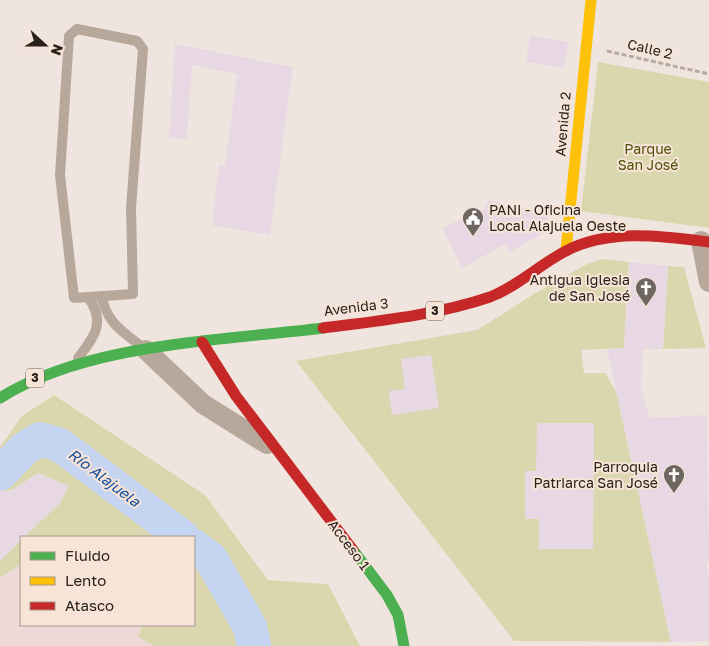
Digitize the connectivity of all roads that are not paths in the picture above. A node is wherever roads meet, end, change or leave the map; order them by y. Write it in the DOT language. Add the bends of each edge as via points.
graph roads {
  1 [pos="592,0"];
  2 [pos="705,241"];
  3 [pos="566,250"];
  4 [pos="709,282"];
  5 [pos="102,296"];
  6 [pos="88,297"];
  7 [pos="202,342"];
  8 [pos="146,350"];
  9 [pos="73,365"];
  10 [pos="0,398"];
  11 [pos="279,452"];
  12 [pos="404,646"];
  1 -- 3 [label="main road, Avenida 2"];
  2 -- 3 [label="main road, Avenida 3 / 3" via="624,237 597,240"];
  2 -- 4 [label="street"];
  3 -- 7 [label="main road, Avenida 3 / 3" via="502,292 470,303 418,315"];
  5 -- 6 [label="lane"];
  5 -- 6 [label="lane" via="133,294 131,208 143,49 137,41 76,29 69,36 60,175 74,298"];
  5 -- 8 [label="lane" via="106,315"];
  6 -- 9 [label="lane" via="95,306 98,324 94,338"];
  7 -- 8 [label="main road, Avenida 3 / 3"];
  7 -- 11 [label="main road, Acceso 1" via="236,396"];
  8 -- 9 [label="main road, Avenida 3 / 3"];
  8 -- 11 [label="street, Acceso 1" via="203,404"];
  9 -- 10 [label="main road, Avenida 3 / 3" via="27,380"];
  11 -- 12 [label="main road, Acceso 1" via="386,595 398,615"];
}
